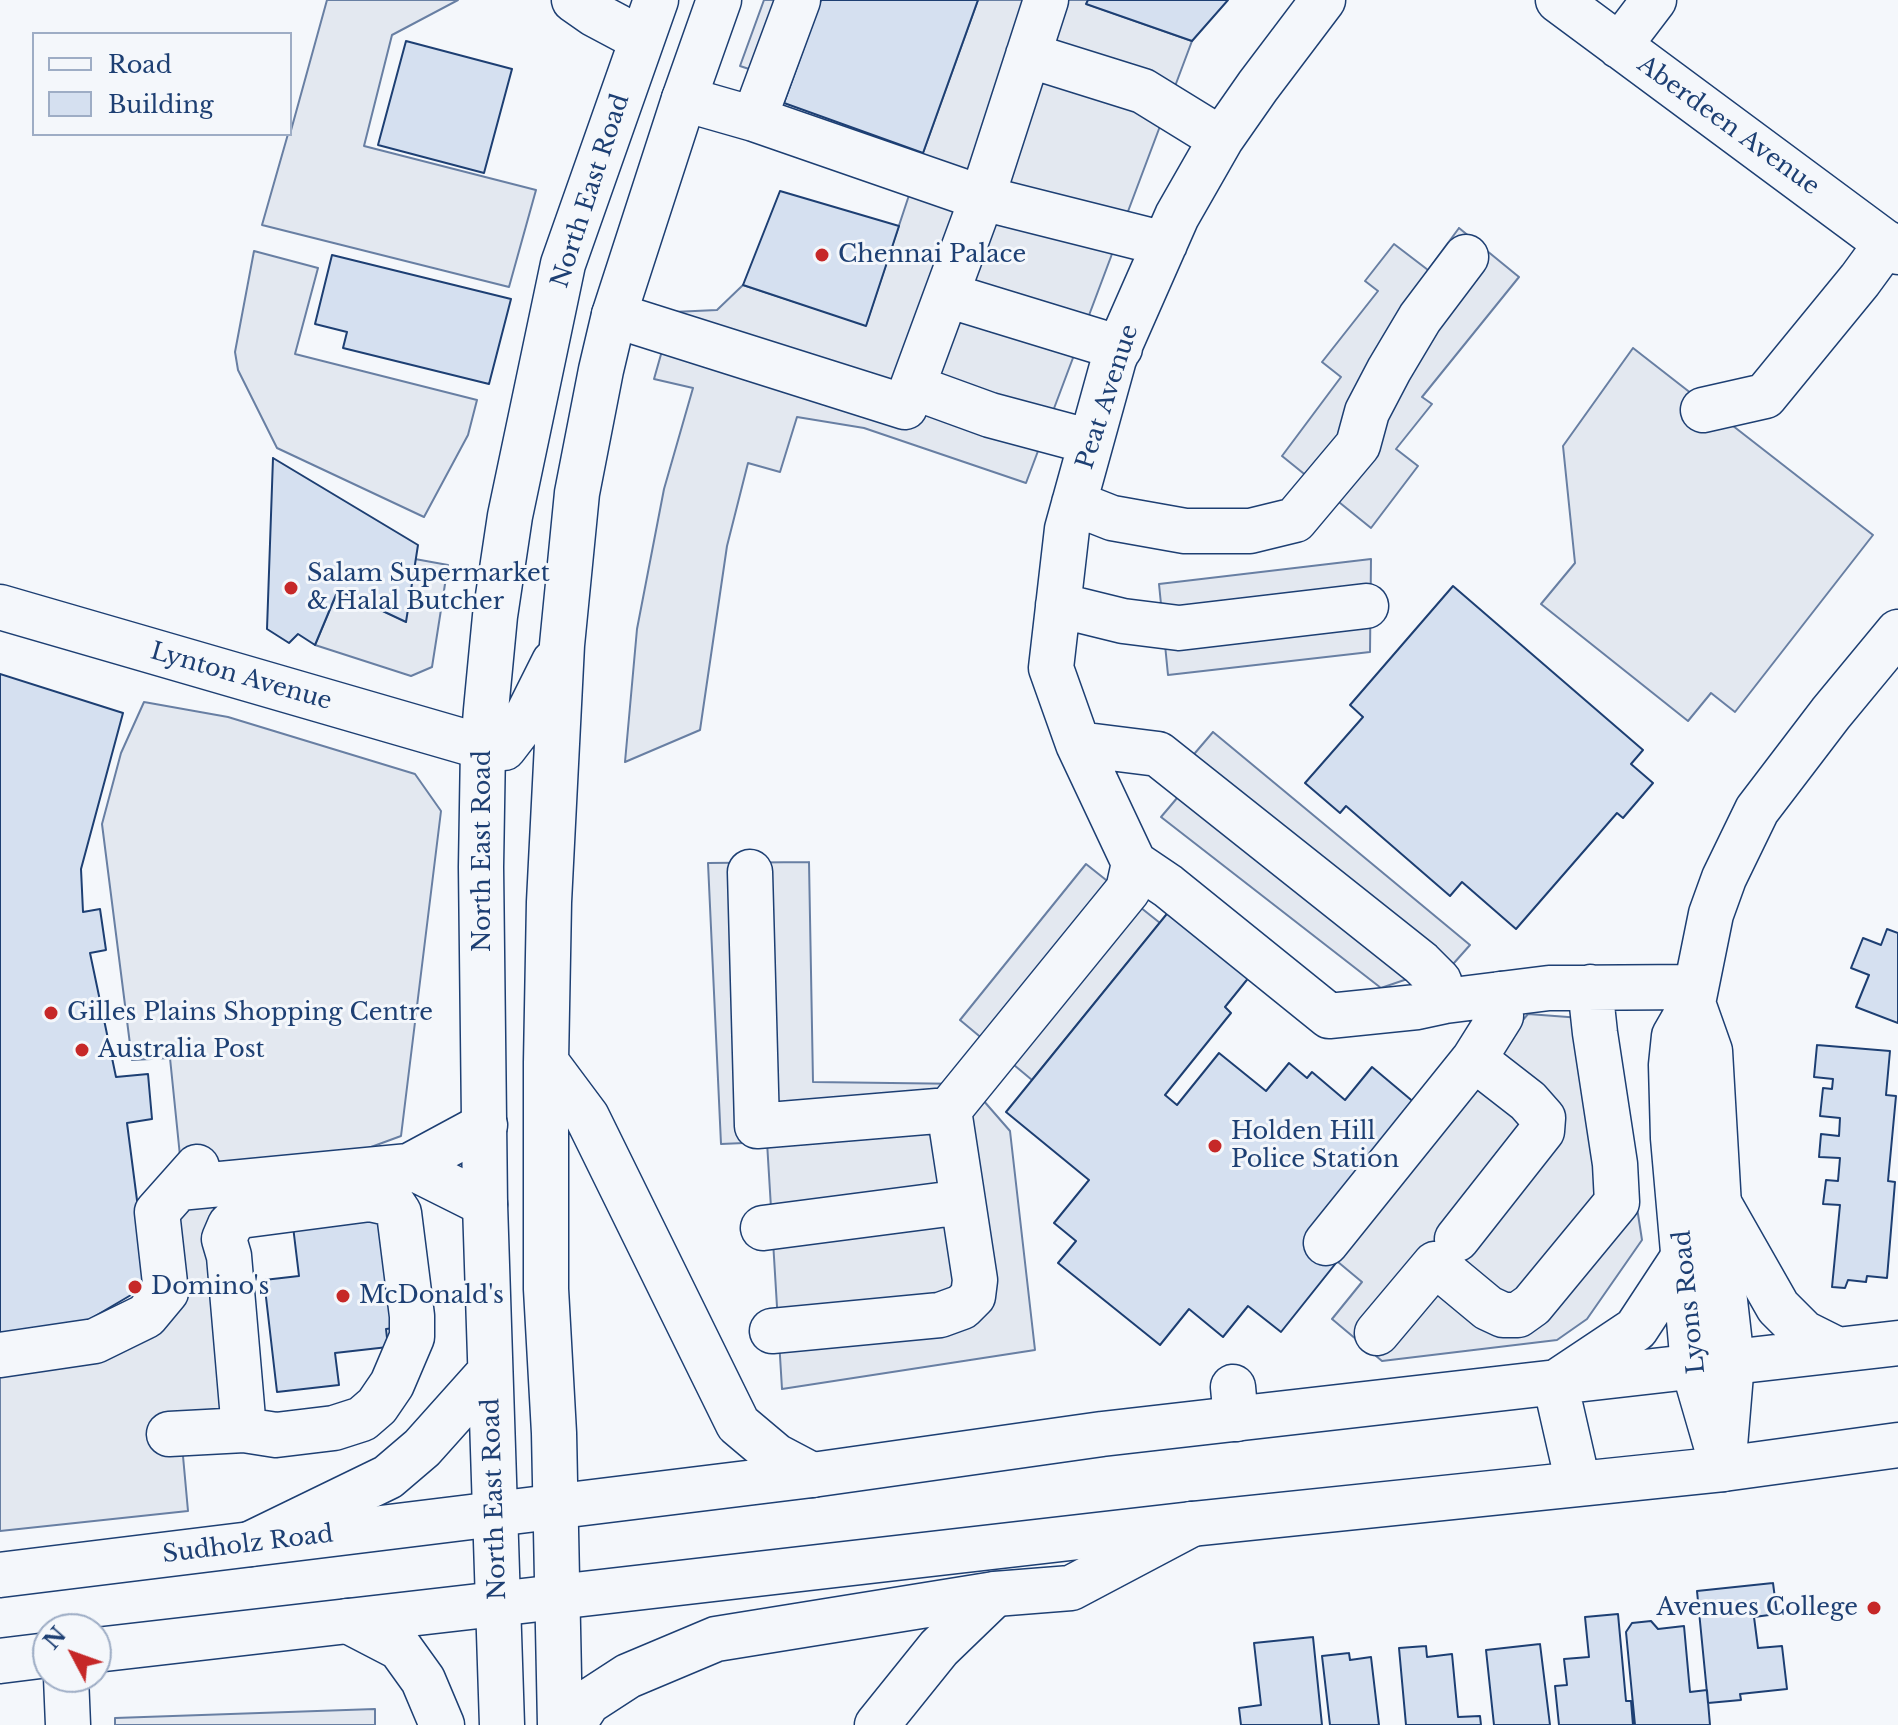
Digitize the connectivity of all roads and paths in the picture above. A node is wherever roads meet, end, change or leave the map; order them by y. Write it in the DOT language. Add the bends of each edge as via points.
graph roads {
  1 [pos="574,0"];
  2 [pos="719,0"];
  3 [pos="798,0"];
  4 [pos="1046,0"];
  5 [pos="1323,0"];
  6 [pos="1558,0"];
  7 [pos="1654,0"];
  8 [pos="648,20"];
  9 [pos="1619,46"];
  10 [pos="1028,55"];
  11 [pos="698,59"];
  12 [pos="684,99"];
  13 [pos="754,119"];
  14 [pos="1221,139"];
  15 [pos="982,198"];
  16 [pos="1165,244"];
  17 [pos="1892,247"];
  18 [pos="1466,257"];
  19 [pos="947,295"];
  20 [pos="614,315"];
  21 [pos="1120,348"];
  22 [pos="913,387"];
  23 [pos="1703,410"];
  24 [pos="1091,442"];
  25 [pos="1074,503"];
  26 [pos="1058,605"];
  27 [pos="1366,606"];
  28 [pos="0,607"];
  29 [pos="1898,632"];
  30 [pos="562,645"];
  31 [pos="1078,744"];
  32 [pos="483,747"];
  33 [pos="1134,863"];
  34 [pos="750,872"];
  35 [pos="1590,987"];
  36 [pos="1500,994"];
  37 [pos="1694,995"];
  38 [pos="1445,1001"];
  39 [pos="1474,1059"];
  40 [pos="546,1062"];
  41 [pos="949,1110"];
  42 [pos="485,1125"];
  43 [pos="409,1166"];
  44 [pos="963,1202"];
  45 [pos="485,1204"];
  46 [pos="1720,1205"];
  47 [pos="763,1228"];
  48 [pos="1457,1239"];
  49 [pos="1326,1243"];
  50 [pos="1684,1256"];
  51 [pos="772,1331"];
  52 [pos="1377,1333"];
  53 [pos="1898,1343"];
  54 [pos="1838,1350"];
  55 [pos="0,1355"];
  56 [pos="1712,1364"];
  57 [pos="490,1372"];
  58 [pos="1555,1382"];
  59 [pos="244,1430"];
  60 [pos="169,1434"];
  61 [pos="1898,1445"];
  62 [pos="1723,1469"];
  63 [pos="812,1475"];
  64 [pos="1578,1483"];
  65 [pos="555,1507"];
  66 [pos="495,1514"];
  67 [pos="1192,1524"];
  68 [pos="250,1544"];
  69 [pos="0,1575"];
  70 [pos="995,1594"];
  71 [pos="557,1597"];
  72 [pos="498,1603"];
  73 [pos="348,1621"];
  74 [pos="112,1648"];
  75 [pos="32,1657"];
  76 [pos="0,1661"];
  77 [pos="67,1693"];
  78 [pos="68,1725"];
  79 [pos="442,1725"];
  80 [pos="502,1725"];
  81 [pos="560,1725"];
  82 [pos="573,1725"];
  83 [pos="877,1725"];
  1 -- 8 [label="main road" via="594,14"];
  2 -- 11 [label="main road"];
  3 -- 13 [label="main road"];
  4 -- 10 [label="main road"];
  5 -- 14 [label="main road, Peat Avenue"];
  6 -- 9 [label="main road, Aberdeen Avenue"];
  7 -- 9 [label="main road"];
  8 -- 11 [label="main road"];
  8 -- 32 [label="main road, North East Road" via="563,264 510,516"];
  9 -- 17 [label="main road, Aberdeen Avenue"];
  10 -- 14 [label="main road" via="1143,91"];
  10 -- 15 [label="main road"];
  11 -- 12 [label="main road"];
  12 -- 13 [label="main road"];
  12 -- 20 [label="main road"];
  13 -- 15 [label="main road"];
  14 -- 16 [label="main road, Peat Avenue"];
  15 -- 16 [label="main road"];
  15 -- 19 [label="main road"];
  16 -- 21 [label="main road, Peat Avenue"];
  17 -- 23 [label="main road" via="1765,396"];
  18 -- 25 [label="main road" via="1389,370 1367,412 1358,445 1295,520 1250,531 1185,531 1112,518"];
  19 -- 21 [label="main road"];
  19 -- 22 [label="main road"];
  20 -- 22 [label="main road" via="905,407"];
  20 -- 30 [label="main road" via="577,493"];
  21 -- 24 [label="main road, Peat Avenue"];
  22 -- 24 [label="main road" via="990,415"];
  24 -- 25 [label="main road, Peat Avenue"];
  25 -- 26 [label="main road, Peat Avenue"];
  26 -- 27 [label="main road" via="1179,628"];
  26 -- 31 [label="main road, Peat Avenue" via="1051,668"];
  28 -- 32 [label="main road, Lynton Avenue"];
  29 -- 37 [label="main road, Lyons Road" via="1757,810 1711,914"];
  30 -- 32 [label="main road" via="524,722 504,748"];
  30 -- 40 [label="main road"];
  31 -- 33 [label="main road, Peat Avenue"];
  31 -- 38 [label="main road" via="1158,754 1421,963 1439,981"];
  32 -- 42 [label="main road, North East Road"];
  33 -- 38 [label="main road" via="1329,1016"];
  33 -- 41 [label="main road" via="1128,890"];
  34 -- 41 [label="main road" via="757,1126"];
  35 -- 36 [label="main road"];
  35 -- 37 [label="main road"];
  35 -- 52 [label="main road" via="1617,1202 1518,1315 1488,1308 1435,1264"];
  36 -- 38 [label="main road"];
  36 -- 39 [label="main road" via="1501,1016"];
  37 -- 46 [label="main road, Lyons Road" via="1710,1051"];
  37 -- 50 [label="main road, Lyons Road" via="1674,1036 1671,1065"];
  39 -- 48 [label="main road" via="1528,1101 1543,1118 1542,1131"];
  39 -- 49 [label="main road"];
  40 -- 63 [label="main road" via="587,1117 738,1424 776,1456"];
  40 -- 65 [label="main road" via="546,1289"];
  41 -- 44 [label="main road"];
  42 -- 43 [label="main road"];
  42 -- 45 [label="main road, North East Road"];
  43 -- 45 [label="main road"];
  43 -- 55 [label="main road" via="188,1177 157,1212 166,1292 146,1316 95,1341"];
  44 -- 47 [label="main road"];
  44 -- 51 [label="main road" via="975,1280 973,1296 962,1307 940,1315"];
  45 -- 57 [label="main road, North East Road"];
  46 -- 54 [label="main road" via="1778,1307 1804,1333"];
  46 -- 56 [label="main road, Lyons Road" via="1724,1292"];
  50 -- 56 [label="main road, Lyons Road"];
  50 -- 58 [label="main road" via="1636,1329"];
  53 -- 54 [label="main road"];
  54 -- 56 [label="main road, Sudholz Road"];
  56 -- 58 [label="main road, Sudholz Road"];
  56 -- 62 [label="main road, Lyons Road"];
  57 -- 66 [label="main road, North East Road"];
  57 -- 68 [label="main road" via="422,1448 388,1477"];
  58 -- 63 [label="main road, Sudholz Road" via="1234,1403 1102,1434"];
  58 -- 64 [label="main road"];
  59 -- 59 [label="main road" via="224,1239 230,1225 240,1216 370,1199 393,1204 399,1213 412,1337 392,1384 362,1419 334,1428 276,1435"];
  59 -- 60 [label="main road"];
  61 -- 62 [label="main road"];
  62 -- 64 [label="main road"];
  63 -- 65 [label="main road, Sudholz Road"];
  64 -- 67 [label="main road"];
  65 -- 66 [label="main road, Sudholz Road"];
  65 -- 71 [label="main road"];
  66 -- 68 [label="main road, Sudholz Road"];
  66 -- 72 [label="main road, North East Road"];
  67 -- 70 [label="main road" via="1071,1588"];
  67 -- 71 [label="main road"];
  68 -- 69 [label="main road, Sudholz Road"];
  70 -- 82 [label="main road" via="716,1639 628,1676 588,1702"];
  70 -- 83 [label="main road" via="939,1648"];
  71 -- 72 [label="main road"];
  71 -- 81 [label="main road"];
  72 -- 73 [label="main road"];
  72 -- 80 [label="main road, North East Road"];
  73 -- 74 [label="main road"];
  73 -- 79 [label="main road" via="400,1648 423,1680"];
  75 -- 76 [label="main road"];
  77 -- 78 [label="main road"];
}
